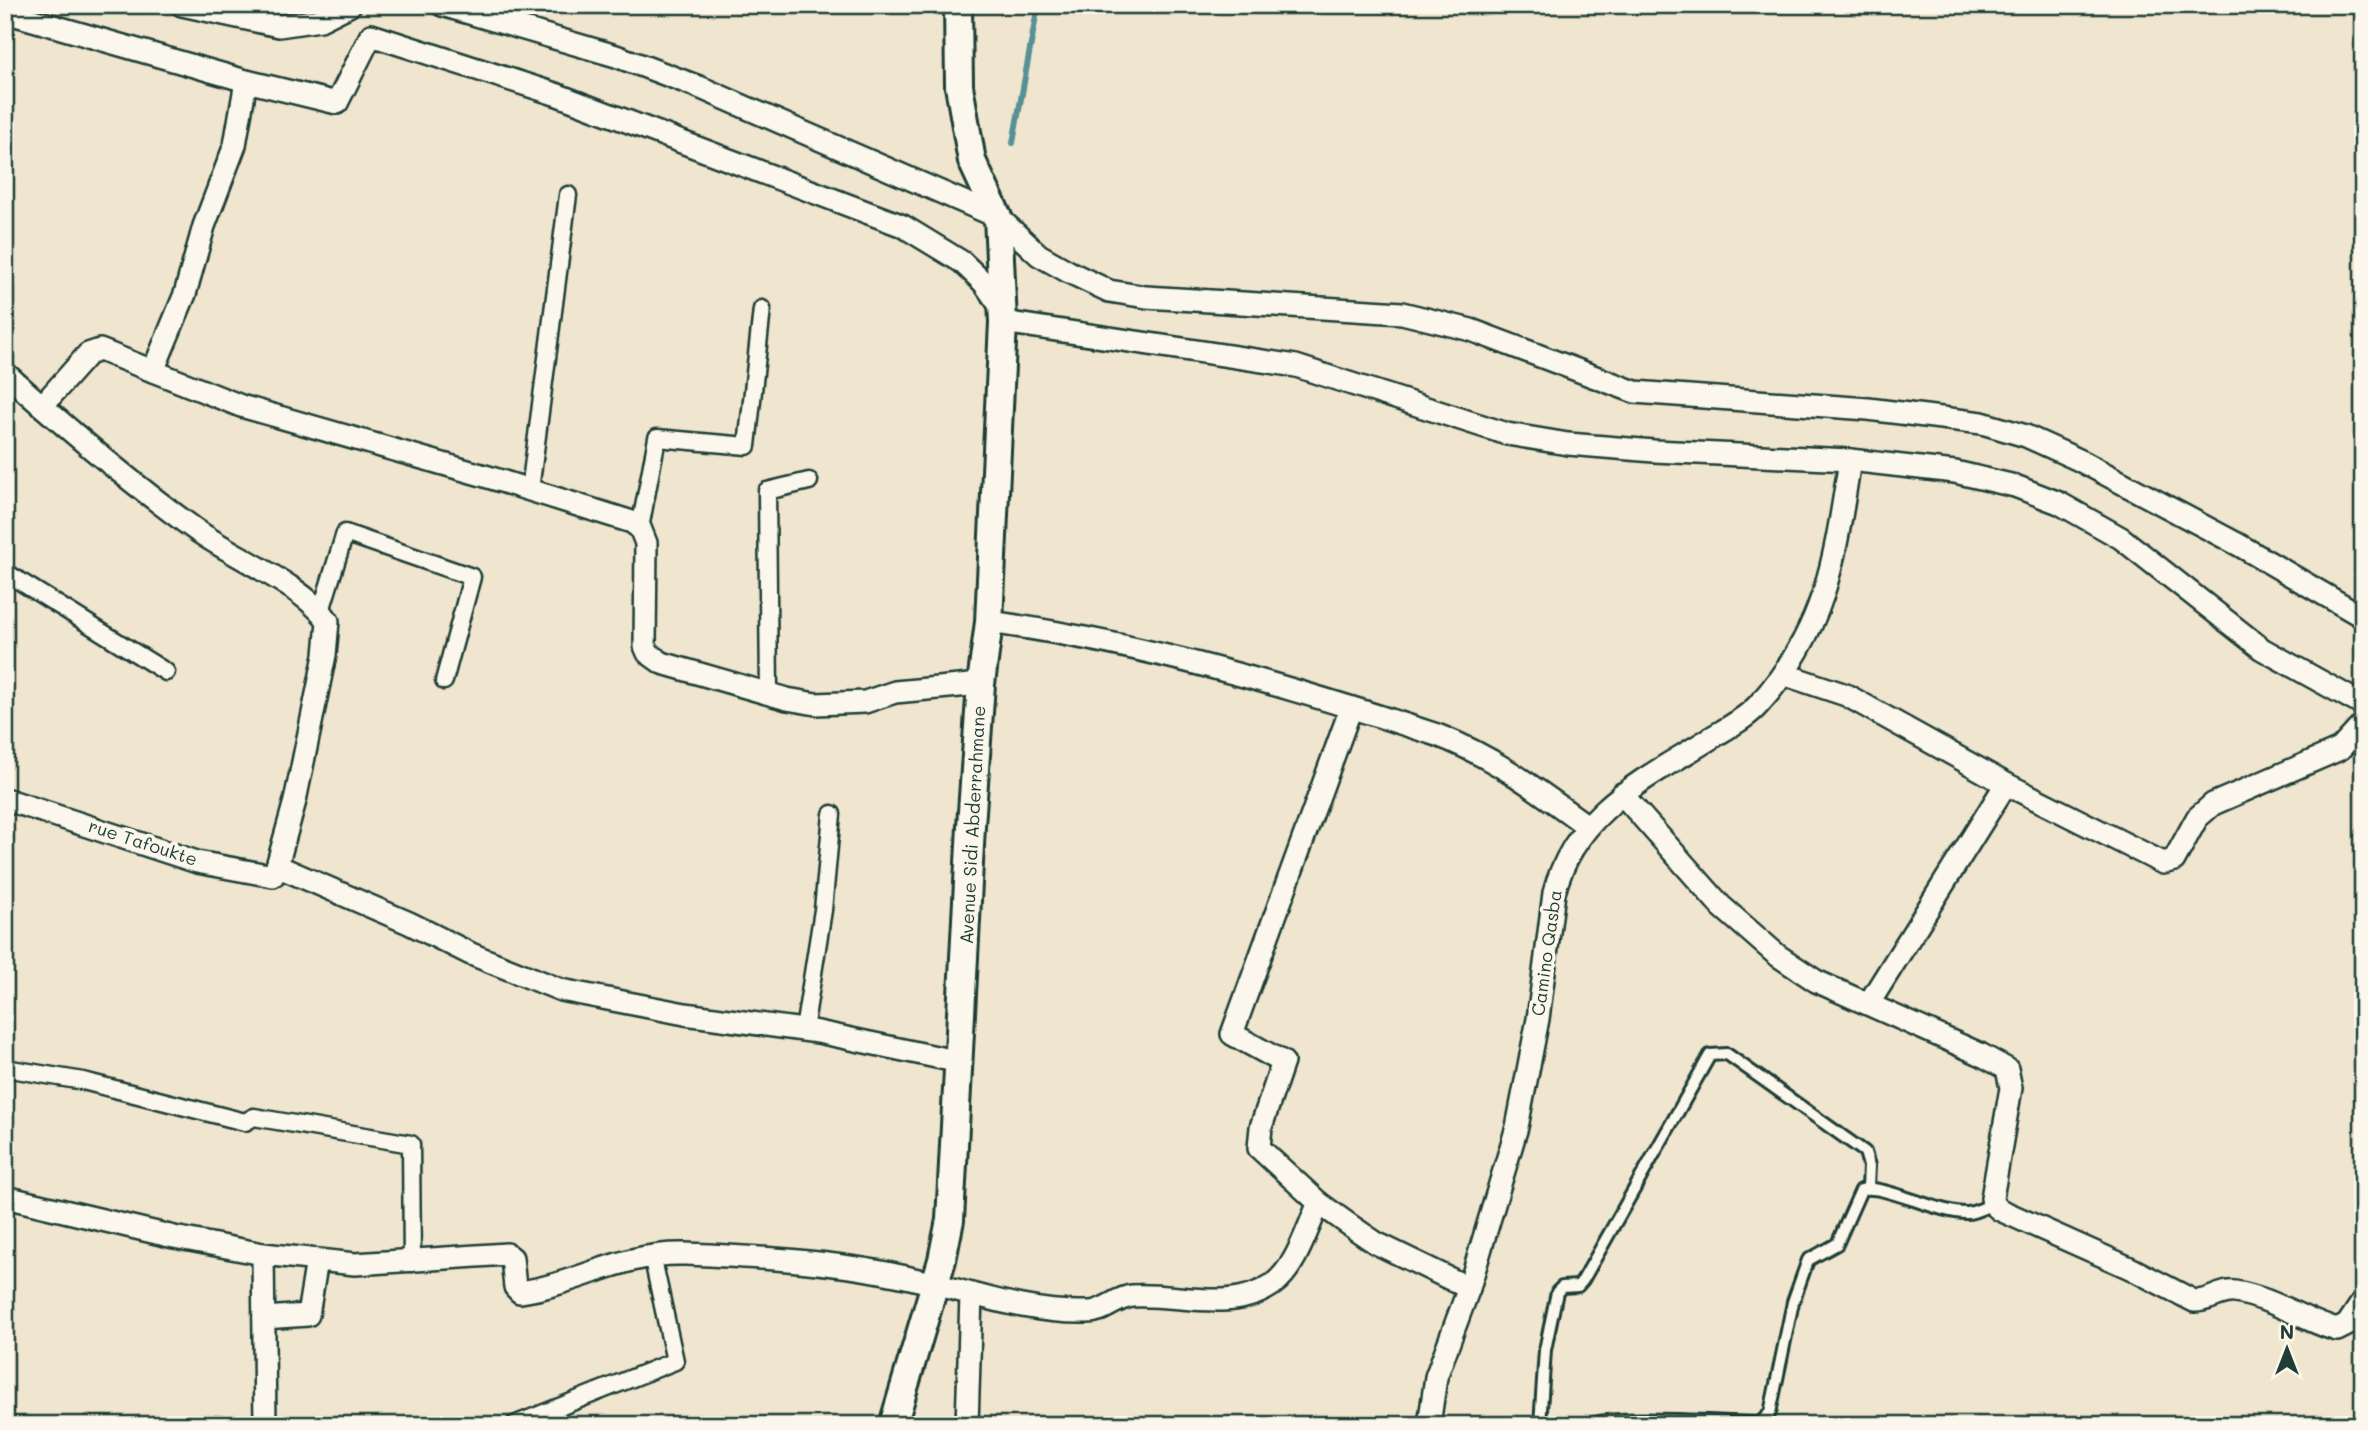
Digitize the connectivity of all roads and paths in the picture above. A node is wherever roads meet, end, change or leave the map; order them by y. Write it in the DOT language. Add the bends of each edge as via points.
graph roads {
  1 [pos="182,5"];
  2 [pos="350,5"];
  3 [pos="442,5"];
  4 [pos="958,5"];
  5 [pos="5,12"];
  6 [pos="246,81"];
  7 [pos="568,195"];
  8 [pos="998,218"];
  9 [pos="762,309"];
  10 [pos="1003,316"];
  11 [pos="153,371"];
  12 [pos="5,373"];
  13 [pos="42,406"];
  14 [pos="1850,460"];
  15 [pos="809,481"];
  16 [pos="530,490"];
  17 [pos="640,528"];
  18 [pos="5,572"];
  19 [pos="321,611"];
  20 [pos="2363,617"];
  21 [pos="989,622"];
  22 [pos="166,672"];
  23 [pos="1783,674"];
  24 [pos="444,681"];
  25 [pos="981,684"];
  26 [pos="769,693"];
  27 [pos="2363,705"];
  28 [pos="1351,708"];
  29 [pos="2363,724"];
  30 [pos="2006,785"];
  31 [pos="1622,794"];
  32 [pos="5,799"];
  33 [pos="832,814"];
  34 [pos="1587,826"];
  35 [pos="277,866"];
  36 [pos="1869,1003"];
  37 [pos="804,1030"];
  38 [pos="960,1062"];
  39 [pos="5,1068"];
  40 [pos="1868,1187"];
  41 [pos="5,1196"];
  42 [pos="1319,1203"];
  43 [pos="1993,1204"];
  44 [pos="263,1254"];
  45 [pos="652,1255"];
  46 [pos="317,1260"];
  47 [pos="412,1263"];
  48 [pos="933,1284"];
  49 [pos="1469,1288"];
  50 [pos="971,1295"];
  51 [pos="2363,1301"];
  52 [pos="264,1318"];
  53 [pos="265,1425"];
  54 [pos="514,1425"];
  55 [pos="893,1425"];
  56 [pos="967,1425"];
  57 [pos="1429,1425"];
  58 [pos="1540,1425"];
  59 [pos="1591,1425"];
  1 -- 2 [label="street" via="279,26 320,20"];
  3 -- 8 [label="street" via="616,56 687,82"];
  4 -- 8 [label="street" via="959,86 972,161"];
  5 -- 6 [label="street"];
  6 -- 10 [label="street" via="337,103 371,35 558,95 903,226 962,262 984,283"];
  6 -- 11 [label="street" via="235,145"];
  7 -- 16 [label="street"];
  8 -- 10 [label="street, Avenue Sidi Abderrahmane"];
  8 -- 20 [label="street" via="1039,255 1109,290 1146,297 1402,313 1471,330 1635,392 1936,415 2026,436 2239,545"];
  9 -- 17 [label="street" via="747,446 657,439"];
  10 -- 14 [label="street" via="1296,366 1507,434 1654,451"];
  10 -- 21 [label="street, Avenue Sidi Abderrahmane"];
  11 -- 13 [label="street" via="96,350"];
  11 -- 16 [label="street" via="253,410"];
  12 -- 13 [label="street"];
  13 -- 19 [label="street" via="150,497"];
  14 -- 23 [label="street, Camino Qasba" via="1829,584"];
  14 -- 27 [label="street" via="1955,472 2015,486 2059,503 2121,538 2262,649"];
  15 -- 26 [label="street" via="768,491"];
  16 -- 17 [label="street"];
  17 -- 26 [label="street" via="646,543 643,638 648,653 676,668"];
  18 -- 22 [label="street"];
  19 -- 24 [label="street" via="345,533 472,577"];
  19 -- 35 [label="street" via="328,621 326,655 296,802"];
  21 -- 25 [label="street, Avenue Sidi Abderrahmane"];
  21 -- 28 [label="street" via="1055,631 1198,664"];
  23 -- 30 [label="street" via="1846,695"];
  23 -- 31 [label="street, Camino Qasba" via="1757,707"];
  25 -- 26 [label="street" via="895,692 852,704 817,704"];
  25 -- 38 [label="street, Avenue Sidi Abderrahmane"];
  28 -- 34 [label="street" via="1468,747"];
  28 -- 42 [label="street" via="1232,1031 1239,1040 1283,1062 1258,1144"];
  29 -- 30 [label="street" via="2340,749 2213,804 2197,818 2174,860 2166,863"];
  30 -- 36 [label="street"];
  31 -- 34 [label="street, Camino Qasba"];
  31 -- 36 [label="street" via="1749,933 1816,981"];
  32 -- 35 [label="street, rue Tafoukte" via="197,862 273,876"];
  33 -- 37 [label="street"];
  34 -- 49 [label="street, Camino Qasba" via="1561,867 1554,893 1528,1077"];
  35 -- 37 [label="street" via="561,989 685,1014"];
  36 -- 43 [label="street" via="2007,1069 2011,1087"];
  37 -- 38 [label="street"];
  38 -- 48 [label="street, Avenue Sidi Abderrahmane" via="950,1220"];
  39 -- 47 [label="street" via="83,1081 245,1122 254,1117 411,1144"];
  40 -- 43 [label="lane" via="1947,1211 1970,1214"];
  40 -- 58 [label="lane" via="1865,1152 1727,1054 1710,1055 1583,1280 1557,1292 1545,1350"];
  40 -- 59 [label="lane" via="1861,1190 1837,1244 1808,1260 1793,1302 1770,1413 1760,1423 1625,1418"];
  41 -- 44 [label="street"];
  42 -- 49 [label="street" via="1377,1243"];
  42 -- 50 [label="street" via="1283,1275 1270,1287 1244,1296 1224,1300 1131,1296 1103,1310 1087,1312 1043,1311"];
  43 -- 51 [label="street" via="2194,1301 2241,1293 2295,1310 2337,1330 2347,1325"];
  44 -- 46 [label="street"];
  44 -- 52 [label="street"];
  45 -- 47 [label="street" via="520,1292 507,1254"];
  45 -- 48 [label="street" via="762,1258 875,1271"];
  45 -- 54 [label="street" via="675,1361"];
  46 -- 47 [label="street"];
  46 -- 52 [label="street" via="308,1315"];
  48 -- 50 [label="street"];
  48 -- 55 [label="street, Avenue Sidi Abderrahmane"];
  49 -- 57 [label="street, Camino Qasba" via="1436,1377"];
  50 -- 56 [label="street"];
  52 -- 53 [label="street"];
}
